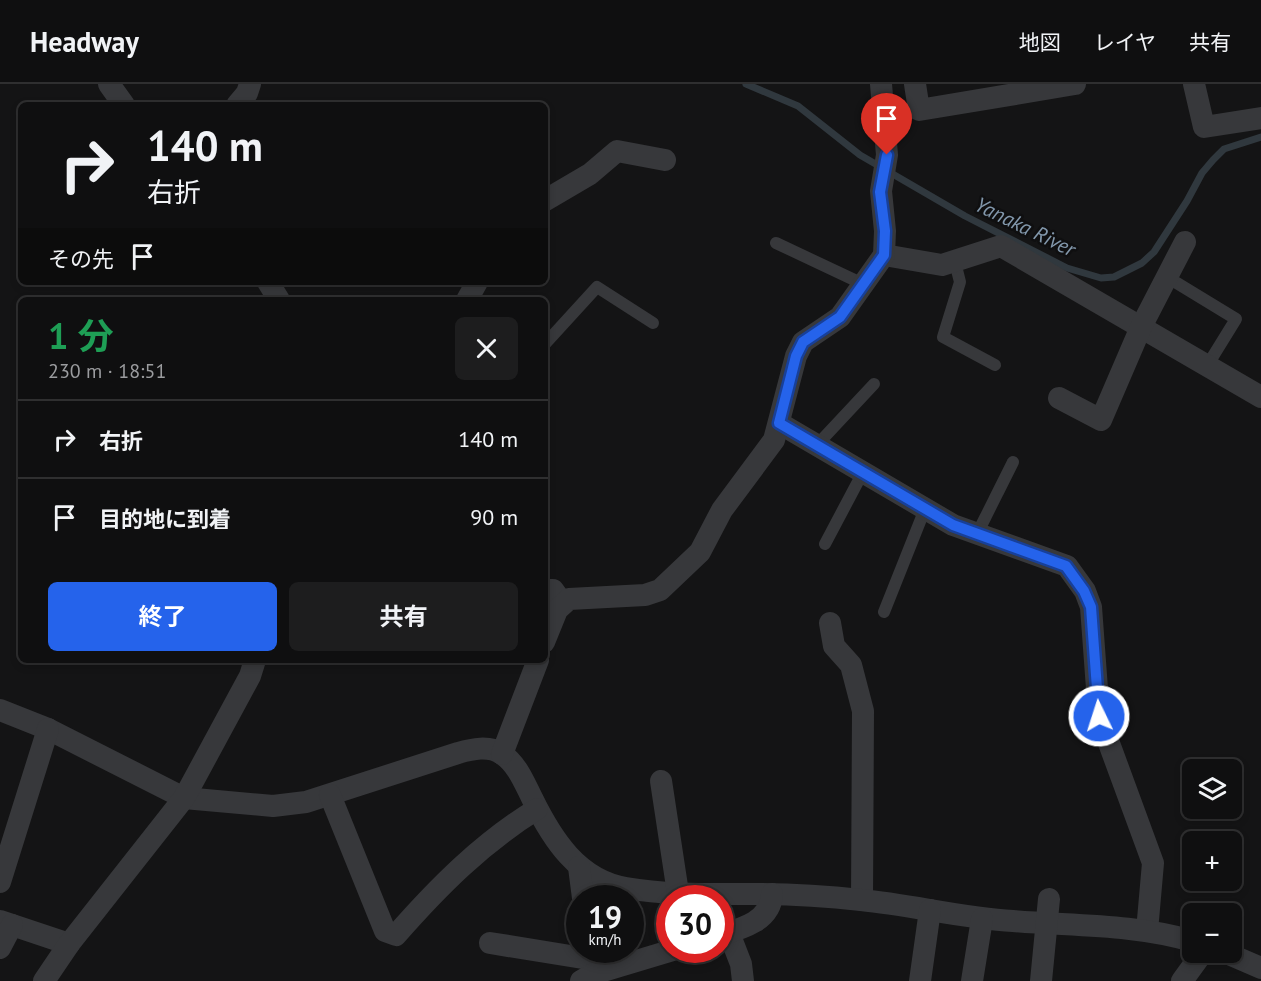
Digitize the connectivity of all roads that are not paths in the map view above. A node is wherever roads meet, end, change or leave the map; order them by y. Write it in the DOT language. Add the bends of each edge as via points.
graph roads {
  1 [pos="109,84"];
  2 [pos="250,84"];
  3 [pos="881,84"];
  4 [pos="915,84"];
  5 [pos="1075,84"];
  6 [pos="1194,84"];
  7 [pos="122,102"];
  8 [pos="239,102"];
  9 [pos="1261,118"];
  10 [pos="665,160"];
  11 [pos="548,199"];
  12 [pos="1185,242"];
  13 [pos="776,243"];
  14 [pos="884,255"];
  15 [pos="955,262"];
  16 [pos="1167,277"];
  17 [pos="863,284"];
  18 [pos="653,323"];
  19 [pos="1141,327"];
  20 [pos="548,341"];
  21 [pos="995,365"];
  22 [pos="1207,366"];
  23 [pos="874,384"];
  24 [pos="1261,397"];
  25 [pos="1059,398"];
  26 [pos="779,423"];
  27 [pos="816,446"];
  28 [pos="1013,462"];
  29 [pos="862,474"];
  30 [pos="925,509"];
  31 [pos="977,534"];
  32 [pos="825,543"];
  33 [pos="548,590"];
  34 [pos="563,604"];
  35 [pos="884,612"];
  36 [pos="830,623"];
  37 [pos="548,632"];
  38 [pos="254,663"];
  39 [pos="537,663"];
  40 [pos="0,710"];
  41 [pos="48,729"];
  42 [pos="502,754"];
  43 [pos="661,781"];
  44 [pos="330,795"];
  45 [pos="184,798"];
  46 [pos="537,809"];
  47 [pos="579,867"];
  48 [pos="0,882"];
  49 [pos="582,885"];
  50 [pos="677,885"];
  51 [pos="656,891"];
  52 [pos="734,894"];
  53 [pos="772,894"];
  54 [pos="1049,899"];
  55 [pos="862,900"];
  56 [pos="930,910"];
  57 [pos="982,919"];
  58 [pos="6,923"];
  59 [pos="1046,924"];
  60 [pos="734,931"];
  61 [pos="1147,931"];
  62 [pos="1182,939"];
  63 [pos="490,943"];
  64 [pos="69,944"];
  65 [pos="0,948"];
  66 [pos="734,951"];
  67 [pos="656,954"];
  68 [pos="1242,960"];
  69 [pos="1195,963"];
  70 [pos="1261,968"];
  71 [pos="591,969"];
  72 [pos="44,981"];
  73 [pos="743,981"];
  74 [pos="920,981"];
  75 [pos="972,981"];
  76 [pos="1041,981"];
  77 [pos="1182,981"];
  1 -- 7 [label="street"];
  2 -- 8 [label="street"];
  3 -- 14 [label="street" via="887,155 880,192"];
  4 -- 5 [label="street" via="919,110"];
  6 -- 9 [label="street" via="1204,127"];
  10 -- 11 [label="street" via="617,152 590,174"];
  12 -- 16 [label="street"];
  13 -- 17 [label="lane"];
  14 -- 15 [label="street" via="942,265"];
  14 -- 17 [label="street"];
  15 -- 19 [label="street" via="1001,246"];
  15 -- 21 [label="lane" via="960,282 943,337"];
  16 -- 19 [label="street"];
  16 -- 22 [label="lane" via="1236,319"];
  17 -- 26 [label="street" via="840,317 803,342"];
  18 -- 20 [label="lane" via="597,287"];
  19 -- 22 [label="street"];
  19 -- 25 [label="street" via="1101,420"];
  22 -- 24 [label="street"];
  23 -- 27 [label="lane"];
  26 -- 27 [label="street"];
  26 -- 34 [label="street" via="774,440 722,510 700,552 660,590 645,596 569,599"];
  27 -- 29 [label="street"];
  28 -- 31 [label="lane"];
  29 -- 30 [label="street"];
  29 -- 32 [label="lane"];
  30 -- 31 [label="street"];
  30 -- 35 [label="lane"];
  31 -- 61 [label="street" via="1066,566 1088,599 1099,716 1153,863"];
  33 -- 34 [label="street" via="553,590"];
  34 -- 37 [label="street"];
  36 -- 55 [label="street" via="834,646 851,665 863,711"];
  38 -- 45 [label="street"];
  39 -- 42 [label="street"];
  40 -- 41 [label="street"];
  41 -- 45 [label="street"];
  41 -- 48 [label="street"];
  42 -- 44 [label="street" via="475,748"];
  42 -- 46 [label="street" via="519,771"];
  43 -- 50 [label="street"];
  44 -- 45 [label="street" via="273,806"];
  44 -- 46 [label="street" via="385,932 396,935 447,878 499,833"];
  45 -- 64 [label="street"];
  46 -- 47 [label="street" via="550,834"];
  47 -- 49 [label="street"];
  47 -- 51 [label="street" via="623,888"];
  52 -- 53 [label="street"];
  53 -- 55 [label="street"];
  53 -- 60 [label="street" via="772,902 750,926"];
  54 -- 59 [label="street"];
  55 -- 56 [label="street"];
  56 -- 57 [label="street"];
  56 -- 74 [label="street"];
  57 -- 59 [label="street"];
  57 -- 75 [label="street"];
  58 -- 64 [label="street"];
  58 -- 65 [label="street"];
  59 -- 61 [label="street"];
  59 -- 76 [label="street"];
  61 -- 62 [label="street"];
  63 -- 71 [label="street"];
  64 -- 72 [label="street"];
  66 -- 73 [label="street"];
  67 -- 71 [label="street"];
  68 -- 70 [label="street"];
  69 -- 77 [label="street"];
}
